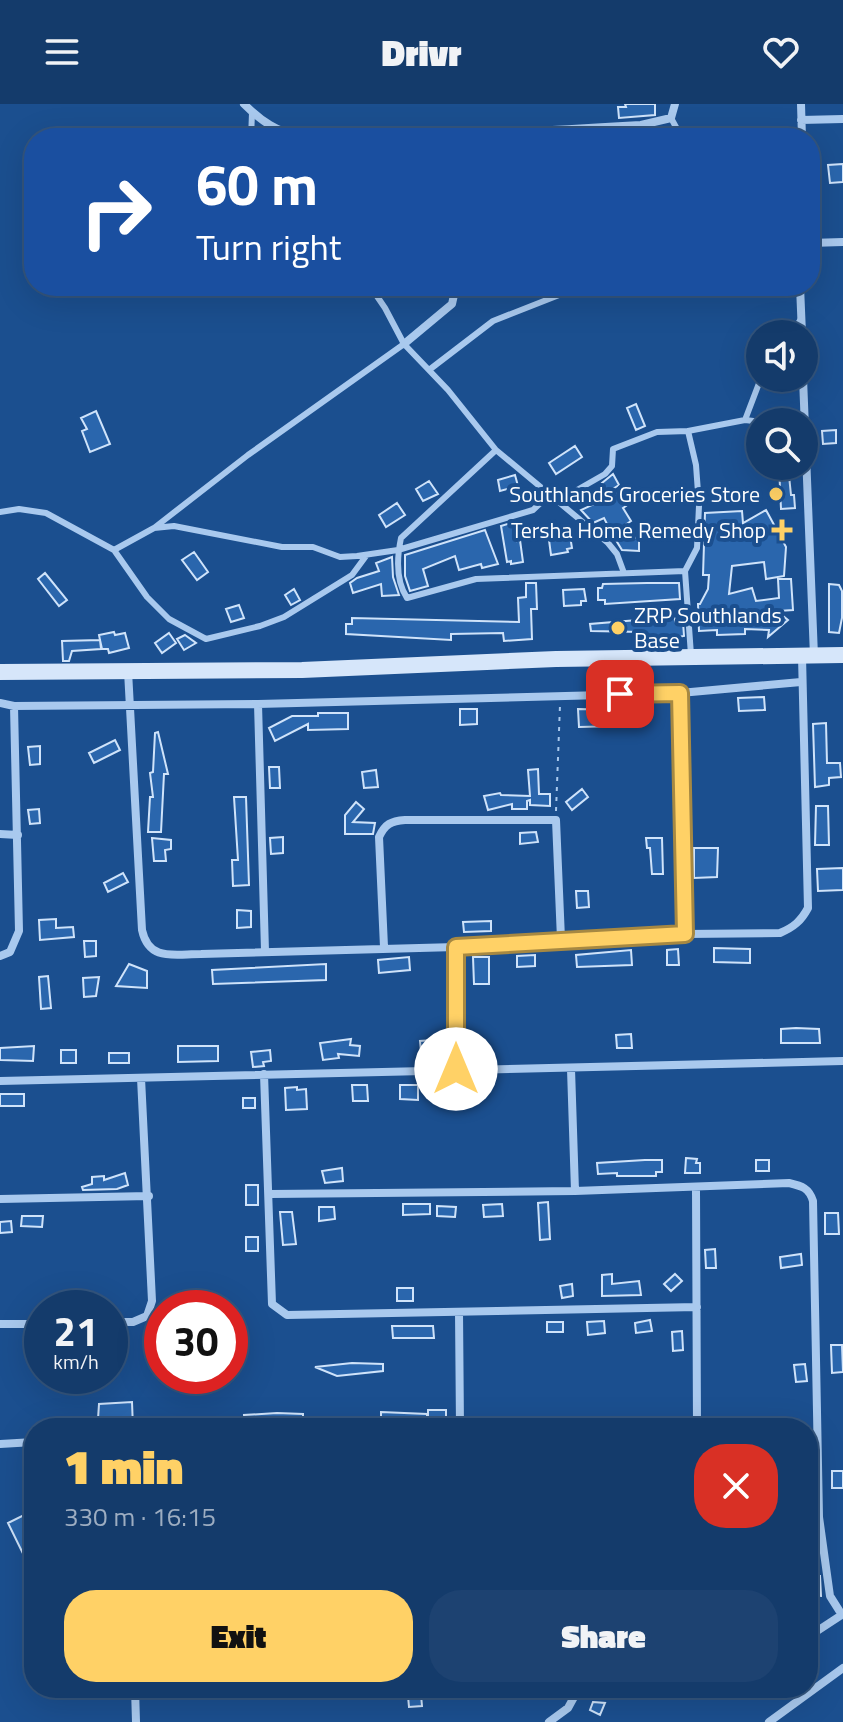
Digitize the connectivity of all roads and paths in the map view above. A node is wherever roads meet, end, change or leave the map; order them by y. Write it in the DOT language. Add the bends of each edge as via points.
graph roads {
  1 [pos="244,104"];
  2 [pos="675,104"];
  3 [pos="801,104"];
  4 [pos="252,113"];
  5 [pos="671,118"];
  6 [pos="843,119"];
  7 [pos="801,120"];
  8 [pos="251,128"];
  9 [pos="273,128"];
  10 [pos="582,128"];
  11 [pos="676,128"];
  12 [pos="801,128"];
  13 [pos="843,242"];
  14 [pos="820,243"];
  15 [pos="377,296"];
  16 [pos="454,296"];
  17 [pos="557,296"];
  18 [pos="800,296"];
  19 [pos="801,319"];
  20 [pos="404,344"];
  21 [pos="429,370"];
  22 [pos="756,392"];
  23 [pos="803,392"];
  24 [pos="745,420"];
  25 [pos="688,431"];
  26 [pos="496,450"];
  27 [pos="548,496"];
  28 [pos="556,502"];
  29 [pos="0,512"];
  30 [pos="154,528"];
  31 [pos="114,550"];
  32 [pos="398,550"];
  33 [pos="367,555"];
  34 [pos="685,571"];
  35 [pos="624,573"];
  36 [pos="843,655"];
  37 [pos="691,656"];
  38 [pos="808,656"];
  39 [pos="128,671"];
  40 [pos="0,672"];
  41 [pos="801,682"];
  42 [pos="680,693"];
  43 [pos="561,695"];
  44 [pos="0,703"];
  45 [pos="258,704"];
  46 [pos="14,706"];
  47 [pos="130,706"];
  48 [pos="556,820"];
  49 [pos="0,834"];
  50 [pos="18,835"];
  51 [pos="685,934"];
  52 [pos="561,939"];
  53 [pos="384,947"];
  54 [pos="456,947"];
  55 [pos="265,951"];
  56 [pos="0,956"];
  57 [pos="843,1061"];
  58 [pos="456,1069"];
  59 [pos="571,1069"];
  60 [pos="264,1074"];
  61 [pos="141,1078"];
  62 [pos="0,1081"];
  63 [pos="696,1188"];
  64 [pos="575,1191"];
  65 [pos="270,1194"];
  66 [pos="149,1196"];
  67 [pos="0,1199"];
  68 [pos="697,1307"];
  69 [pos="459,1312"];
  70 [pos="128,1322"];
  71 [pos="0,1324"];
  72 [pos="24,1324"];
  73 [pos="460,1418"];
  74 [pos="697,1418"];
  75 [pos="817,1418"];
  76 [pos="24,1443"];
  77 [pos="0,1444"];
  78 [pos="818,1464"];
  79 [pos="842,1615"];
  80 [pos="818,1631"];
  81 [pos="843,1668"];
  82 [pos="818,1686"];
  83 [pos="135,1698"];
  84 [pos="574,1698"];
  85 [pos="802,1698"];
  86 [pos="136,1722"];
  87 [pos="549,1722"];
  88 [pos="769,1722"];
  1 -- 4 [label="street"];
  2 -- 5 [label="street"];
  3 -- 7 [label="street"];
  4 -- 8 [label="lane"];
  4 -- 9 [label="street"];
  5 -- 10 [label="street"];
  5 -- 11 [label="lane"];
  6 -- 7 [label="street"];
  7 -- 12 [label="street"];
  13 -- 14 [label="street"];
  15 -- 20 [label="lane"];
  16 -- 20 [label="street" via="452,304"];
  17 -- 21 [label="lane" via="493,321"];
  18 -- 19 [label="street"];
  20 -- 21 [label="lane"];
  20 -- 30 [label="lane"];
  21 -- 26 [label="lane"];
  22 -- 24 [label="lane"];
  23 -- 38 [label="street"];
  24 -- 25 [label="lane"];
  25 -- 28 [label="lane" via="657,432 613,449 612,466 605,474"];
  25 -- 34 [label="lane" via="699,506 697,548"];
  26 -- 27 [label="lane"];
  26 -- 32 [label="lane" via="401,538"];
  27 -- 28 [label="lane"];
  27 -- 32 [label="lane" via="533,510"];
  28 -- 35 [label="lane" via="608,543"];
  29 -- 31 [label="lane" via="46,513"];
  30 -- 31 [label="lane"];
  30 -- 33 [label="lane" via="174,526 282,547 313,547 340,557"];
  31 -- 33 [label="lane" via="169,619 206,639 284,617 352,575"];
  32 -- 33 [label="lane"];
  32 -- 35 [label="lane" via="400,587 407,598 476,579"];
  34 -- 35 [label="lane"];
  34 -- 37 [label="lane"];
  36 -- 38 [label="street"];
  37 -- 38 [label="street"];
  37 -- 39 [label="street"];
  38 -- 41 [label="street"];
  39 -- 40 [label="street"];
  39 -- 47 [label="street"];
  41 -- 42 [label="street"];
  41 -- 51 [label="street" via="808,908 802,920 780,933"];
  42 -- 43 [label="street"];
  42 -- 51 [label="street"];
  43 -- 45 [label="street"];
  43 -- 48 [label="path"];
  44 -- 46 [label="street"];
  45 -- 47 [label="street"];
  45 -- 55 [label="street"];
  46 -- 47 [label="street"];
  46 -- 50 [label="street"];
  47 -- 55 [label="street" via="145,944 163,954"];
  48 -- 52 [label="street"];
  48 -- 53 [label="street" via="405,820 384,826 379,837"];
  49 -- 50 [label="street"];
  50 -- 56 [label="street" via="19,931 10,952"];
  51 -- 52 [label="street"];
  52 -- 54 [label="street"];
  53 -- 54 [label="street"];
  53 -- 55 [label="street"];
  54 -- 58 [label="street"];
  57 -- 59 [label="street"];
  58 -- 59 [label="street"];
  58 -- 60 [label="street"];
  59 -- 64 [label="street"];
  60 -- 61 [label="street"];
  60 -- 65 [label="street"];
  61 -- 62 [label="street"];
  61 -- 66 [label="street"];
  63 -- 64 [label="street"];
  63 -- 68 [label="street"];
  63 -- 75 [label="street" via="789,1183 810,1192"];
  64 -- 65 [label="street"];
  65 -- 69 [label="street" via="272,1304 278,1311"];
  66 -- 67 [label="street"];
  66 -- 70 [label="street" via="152,1301 147,1316"];
  68 -- 69 [label="street"];
  68 -- 74 [label="street"];
  69 -- 73 [label="street"];
  71 -- 72 [label="street"];
  76 -- 77 [label="street"];
  78 -- 79 [label="street" via="830,1596"];
  79 -- 80 [label="street"];
  81 -- 82 [label="street"];
  83 -- 86 [label="street"];
  84 -- 87 [label="street"];
  85 -- 88 [label="street"];
}
